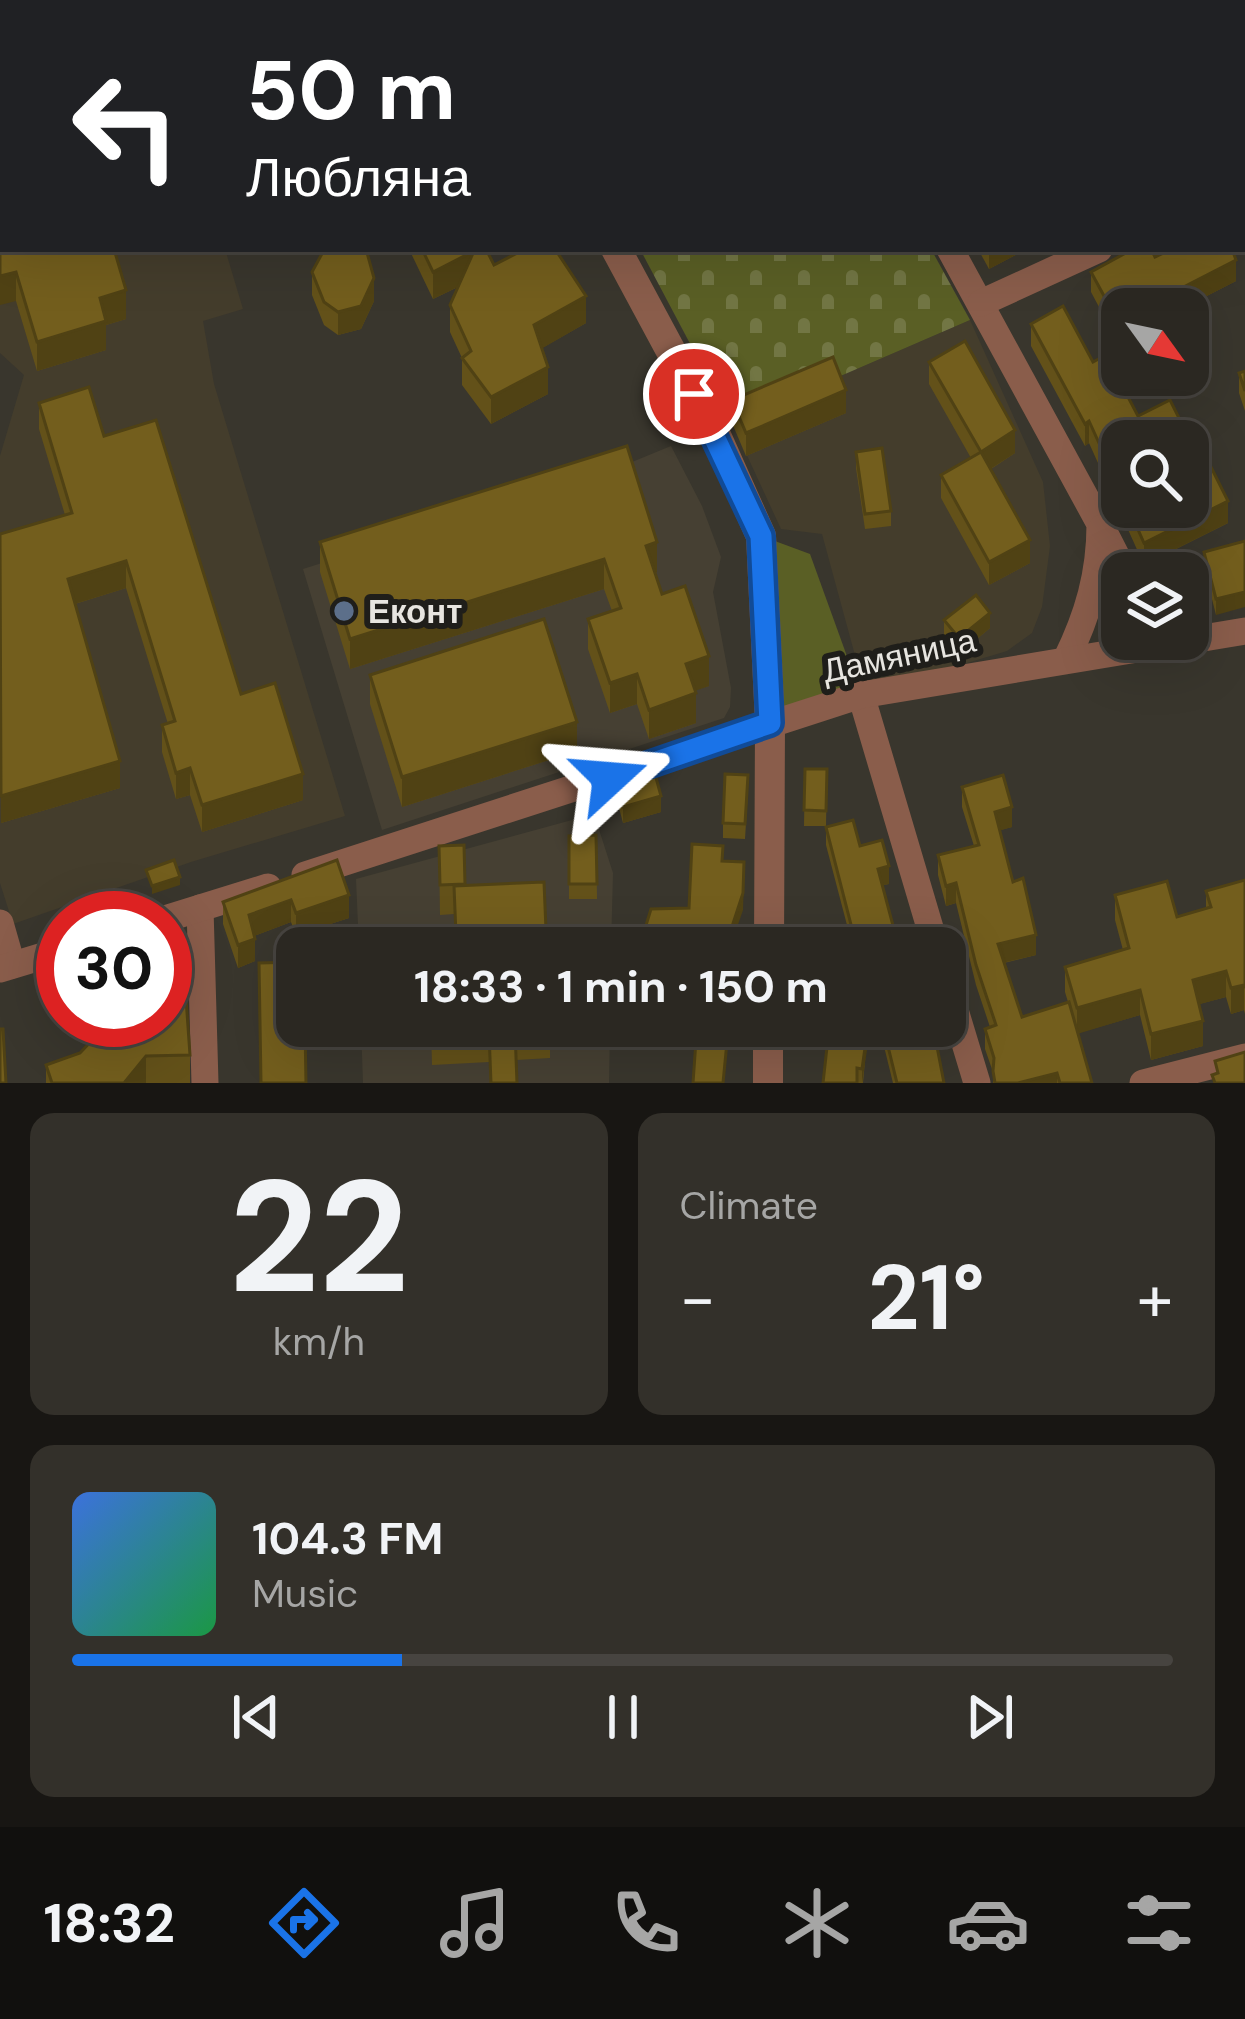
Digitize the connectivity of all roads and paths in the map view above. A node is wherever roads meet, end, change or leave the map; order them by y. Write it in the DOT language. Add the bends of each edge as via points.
graph roads {
  1 [pos="618,252"];
  2 [pos="952,252"];
  3 [pos="1092,252"];
  4 [pos="981,303"];
  5 [pos="1100,524"];
  6 [pos="1114,552"];
  7 [pos="1245,631"];
  8 [pos="1209,636"];
  9 [pos="1101,653"];
  10 [pos="1066,660"];
  11 [pos="861,695"];
  12 [pos="770,723"];
  13 [pos="200,908"];
  14 [pos="192,911"];
  15 [pos="0,922"];
  16 [pos="769,927"];
  17 [pos="930,927"];
  18 [pos="36,958"];
  19 [pos="6,967"];
  20 [pos="768,1047"];
  21 [pos="965,1047"];
  22 [pos="1245,1057"];
  23 [pos="205,1083"];
  24 [pos="768,1083"];
  25 [pos="976,1083"];
  26 [pos="1143,1083"];
  1 -- 12 [label="street" via="761,536"];
  2 -- 4 [label="street"];
  3 -- 4 [label="street"];
  4 -- 5 [label="street"];
  5 -- 6 [label="street"];
  5 -- 10 [label="street" via="1092,599"];
  7 -- 8 [label="street, Дамяница"];
  9 -- 10 [label="street, Дамяница"];
  10 -- 11 [label="street, Дамяница"];
  11 -- 12 [label="street, Дамяница"];
  11 -- 17 [label="street"];
  12 -- 13 [label="street, Дамяница"];
  12 -- 16 [label="street"];
  13 -- 14 [label="street, Дамяница"];
  13 -- 23 [label="street"];
  15 -- 19 [label="street"];
  18 -- 19 [label="street"];
  20 -- 24 [label="street"];
  21 -- 25 [label="street"];
  22 -- 26 [label="street"];
}
